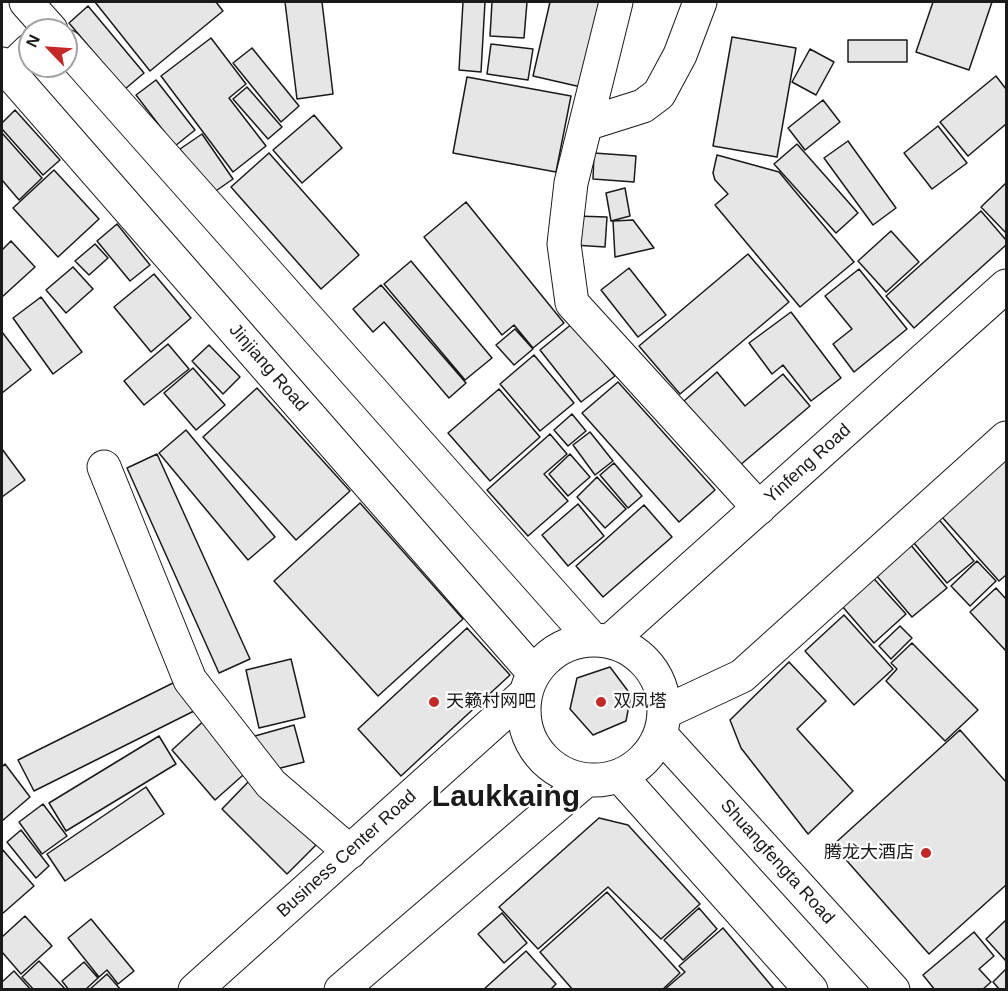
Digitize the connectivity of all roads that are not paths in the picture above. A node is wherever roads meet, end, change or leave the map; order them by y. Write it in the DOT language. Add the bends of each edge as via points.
graph roads {
  1 [pos="26,2"];
  2 [pos="616,2"];
  3 [pos="700,2"];
  4 [pos="40,18"];
  5 [pos="78,59"];
  6 [pos="13,62"];
  7 [pos="586,124"];
  8 [pos="1006,286"];
  9 [pos="1006,438"];
  10 [pos="104,467"];
  11 [pos="759,508"];
  12 [pos="601,640"];
  13 [pos="530,684"];
  14 [pos="663,723"];
  15 [pos="620,776"];
  16 [pos="585,781"];
  17 [pos="350,852"];
  18 [pos="195,990"];
  19 [pos="341,990"];
  20 [pos="811,990"];
  21 [pos="893,990"];
  1 -- 4 [label="main road"];
  2 -- 7 [label="main road"];
  3 -- 7 [label="main road" via="680,55 658,94 643,106"];
  5 -- 12 [label="main road"];
  6 -- 13 [label="main road, Jinjiang Road"];
  7 -- 11 [label="main road" via="571,183 564,244 572,303"];
  8 -- 11 [label="main road, Yinfeng Road"];
  9 -- 14 [label="main road" via="742,676"];
  10 -- 17 [label="main road" via="190,680 271,784"];
  11 -- 12 [label="main road, Yinfeng Road"];
  12 -- 13 [label="main road" via="569,644 549,655"];
  12 -- 14 [label="main road" via="636,652 652,668 662,689"];
  13 -- 16 [label="main road" via="524,717 530,740 543,760 562,774"];
  13 -- 17 [label="main road, Business Center Road"];
  14 -- 15 [label="main road" via="649,756"];
  14 -- 21 [label="main road, Shuangfengta Road"];
  15 -- 16 [label="main road"];
  15 -- 20 [label="main road"];
  16 -- 19 [label="main road"];
  17 -- 18 [label="main road, Business Center Road"];
}
